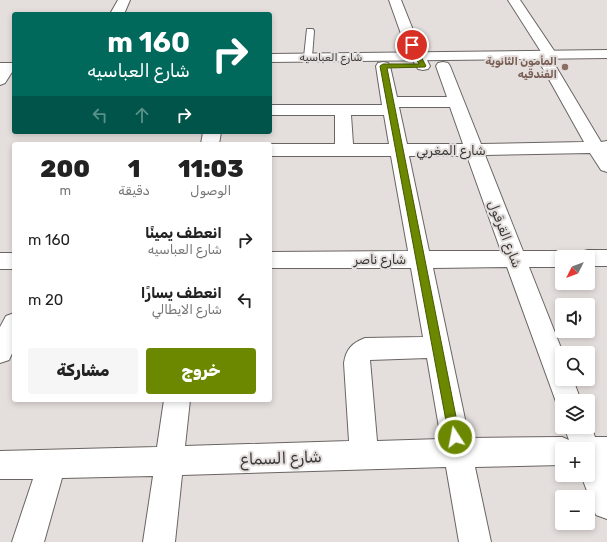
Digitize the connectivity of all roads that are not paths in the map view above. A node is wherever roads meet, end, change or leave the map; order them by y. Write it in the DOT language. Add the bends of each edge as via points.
graph roads {
  1 [pos="124,0"];
  2 [pos="395,0"];
  3 [pos="514,0"];
  4 [pos="118,12"];
  5 [pos="310,31"];
  6 [pos="607,54"];
  7 [pos="308,57"];
  8 [pos="272,58"];
  9 [pos="549,60"];
  10 [pos="421,62"];
  11 [pos="7,64"];
  12 [pos="607,64"];
  13 [pos="272,66"];
  14 [pos="383,66"];
  15 [pos="443,66"];
  16 [pos="0,80"];
  17 [pos="456,102"];
  18 [pos="391,106"];
  19 [pos="272,110"];
  20 [pos="343,110"];
  21 [pos="602,147"];
  22 [pos="272,150"];
  23 [pos="344,150"];
  24 [pos="399,150"];
  25 [pos="474,150"];
  26 [pos="607,166"];
  27 [pos="595,258"];
  28 [pos="607,258"];
  29 [pos="420,259"];
  30 [pos="515,259"];
  31 [pos="555,259"];
  32 [pos="272,260"];
  33 [pos="0,261"];
  34 [pos="12,261"];
  35 [pos="12,327"];
  36 [pos="437,347"];
  37 [pos="0,352"];
  38 [pos="565,394"];
  39 [pos="177,402"];
  40 [pos="555,451"];
  41 [pos="595,451"];
  42 [pos="607,451"];
  43 [pos="458,452"];
  44 [pos="364,455"];
  45 [pos="169,462"];
  46 [pos="52,464"];
  47 [pos="0,465"];
  48 [pos="595,472"];
  49 [pos="607,504"];
  50 [pos="28,542"];
  51 [pos="158,542"];
  52 [pos="475,542"];
  1 -- 4 [label="street"];
  2 -- 10 [label="street"];
  3 -- 9 [label="street"];
  5 -- 7 [label="lane"];
  6 -- 9 [label="street, شارع العباسيه"];
  7 -- 8 [label="street, شارع العباسيه"];
  7 -- 10 [label="street, شارع العباسيه"];
  9 -- 10 [label="street, شارع العباسيه"];
  9 -- 12 [label="street, شارع العباسيه"];
  9 -- 15 [label="street, شارع العباسيه"];
  9 -- 21 [label="street"];
  10 -- 14 [label="street, شارع العباسيه"];
  10 -- 15 [label="street, شارع العباسيه"];
  11 -- 16 [label="street"];
  13 -- 14 [label="street, شارع العباسيه"];
  14 -- 18 [label="street"];
  15 -- 17 [label="street, شارع القرقول"];
  17 -- 18 [label="street"];
  17 -- 25 [label="street, شارع القرقول"];
  18 -- 20 [label="street"];
  18 -- 24 [label="street"];
  19 -- 20 [label="street"];
  20 -- 23 [label="street"];
  21 -- 25 [label="street, شارع المغربي"];
  21 -- 26 [label="street"];
  22 -- 23 [label="street, شارع المغربي"];
  23 -- 24 [label="street, شارع المغربي"];
  24 -- 25 [label="street, شارع المغربي"];
  24 -- 29 [label="street"];
  25 -- 30 [label="street, شارع القرقول"];
  27 -- 28 [label="street"];
  29 -- 30 [label="street, شارع ناصر"];
  29 -- 32 [label="street, شارع ناصر"];
  29 -- 36 [label="street"];
  30 -- 31 [label="street, شارع ناصر"];
  30 -- 38 [label="street, شارع القرقول"];
  33 -- 34 [label="street"];
  35 -- 37 [label="street"];
  36 -- 43 [label="street"];
  36 -- 44 [label="street" via="366,348 358,354"];
  39 -- 45 [label="street"];
  40 -- 43 [label="street, شارع السماع"];
  41 -- 42 [label="street"];
  43 -- 44 [label="street, شارع السماع"];
  43 -- 52 [label="street"];
  44 -- 45 [label="street, شارع السماع"];
  45 -- 46 [label="street, شارع السماع"];
  45 -- 51 [label="street"];
  46 -- 47 [label="street, شارع السماع"];
  46 -- 50 [label="street"];
  48 -- 49 [label="street"];
}
